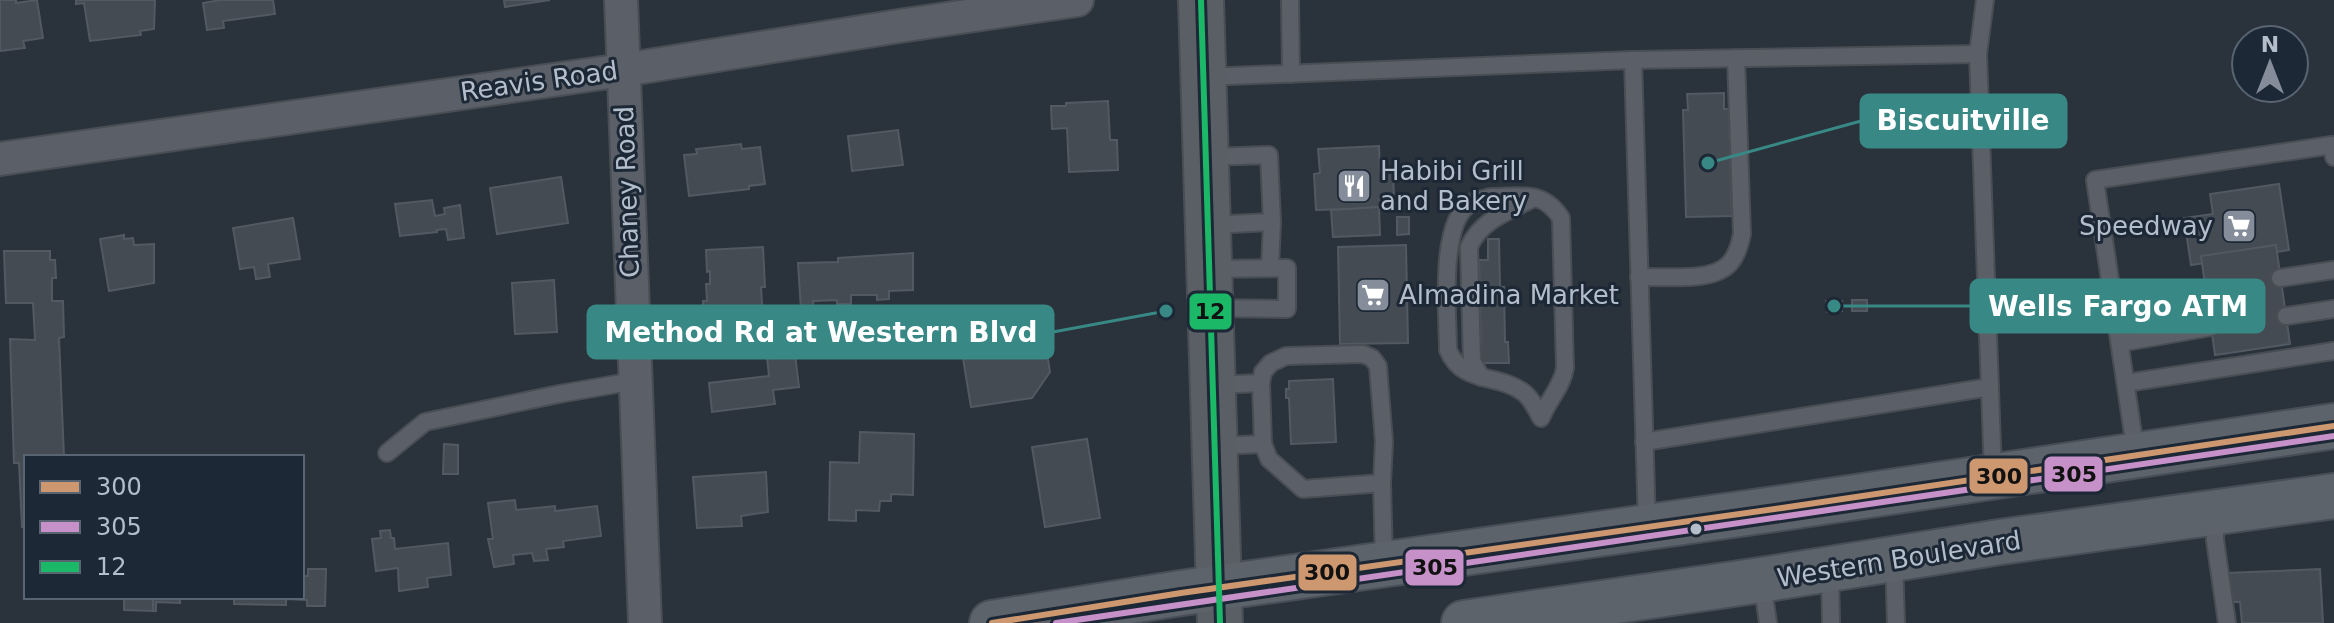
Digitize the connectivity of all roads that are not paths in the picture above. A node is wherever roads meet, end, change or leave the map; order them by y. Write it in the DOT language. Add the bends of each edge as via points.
graph roads {
  1 [pos="621,0"];
  2 [pos="1077,0"];
  3 [pos="1201,0"];
  4 [pos="1290,0"];
  5 [pos="1985,0"];
  6 [pos="1978,54"];
  7 [pos="1736,58"];
  8 [pos="1633,60"];
  9 [pos="623,70"];
  10 [pos="1291,74"];
  11 [pos="1203,77"];
  12 [pos="1205,157"];
  13 [pos="2334,157"];
  14 [pos="0,159"];
  15 [pos="1537,197"];
  16 [pos="1272,222"];
  17 [pos="1208,225"];
  18 [pos="1270,268"];
  19 [pos="2334,270"];
  20 [pos="1639,277"];
  21 [pos="2280,278"];
  22 [pos="1210,288"];
  23 [pos="2206,290"];
  24 [pos="2115,304"];
  25 [pos="2334,309"];
  26 [pos="2286,316"];
  27 [pos="2211,327"];
  28 [pos="2120,343"];
  29 [pos="2334,351"];
  30 [pos="1481,377"];
  31 [pos="634,381"];
  32 [pos="1261,383"];
  33 [pos="2126,383"];
  34 [pos="1213,385"];
  35 [pos="1990,387"];
  36 [pos="2334,426"];
  37 [pos="1644,442"];
  38 [pos="1263,444"];
  39 [pos="1214,446"];
  40 [pos="387,453"];
  41 [pos="2136,455"];
  42 [pos="1993,476"];
  43 [pos="1382,483"];
  44 [pos="2334,496"];
  45 [pos="2215,513"];
  46 [pos="1647,527"];
  47 [pos="1894,560"];
  48 [pos="1384,564"];
  49 [pos="1830,570"];
  50 [pos="1761,580"];
  51 [pos="1219,605"];
  52 [pos="1616,612"];
  53 [pos="1517,619"];
  54 [pos="645,623"];
  55 [pos="992,623"];
  56 [pos="1464,623"];
  57 [pos="1768,623"];
  58 [pos="1831,623"];
  59 [pos="1896,623"];
  60 [pos="2227,623"];
  1 -- 9 [label="street, Chaney Road"];
  2 -- 9 [label="street, Reavis Road"];
  3 -- 11 [label="street"];
  4 -- 10 [label="lane"];
  5 -- 6 [label="lane"];
  6 -- 7 [label="lane"];
  6 -- 35 [label="lane"];
  7 -- 8 [label="lane"];
  7 -- 20 [label="lane" via="1742,234 1738,249 1730,264 1715,274"];
  8 -- 10 [label="lane"];
  8 -- 20 [label="lane"];
  9 -- 14 [label="street, Reavis Road"];
  9 -- 31 [label="street, Chaney Road"];
  10 -- 11 [label="lane"];
  11 -- 12 [label="street"];
  12 -- 16 [label="lane" via="1269,155"];
  12 -- 17 [label="street"];
  13 -- 24 [label="lane" via="2332,145 2095,180"];
  15 -- 30 [label="lane" via="1487,222 1469,247 1472,361"];
  15 -- 30 [label="lane" via="1490,197 1470,204 1453,230 1448,350 1454,363"];
  15 -- 30 [label="lane" via="1553,205 1563,230 1563,380 1541,418 1525,393"];
  16 -- 17 [label="lane"];
  16 -- 18 [label="lane"];
  17 -- 22 [label="street"];
  18 -- 22 [label="lane"];
  18 -- 22 [label="lane" via="1287,268 1287,309"];
  19 -- 21 [label="lane"];
  20 -- 37 [label="lane"];
  22 -- 34 [label="street"];
  23 -- 24 [label="lane"];
  24 -- 28 [label="lane"];
  25 -- 26 [label="lane"];
  27 -- 28 [label="lane"];
  28 -- 33 [label="lane"];
  29 -- 33 [label="lane"];
  31 -- 40 [label="lane" via="425,422"];
  31 -- 54 [label="street, Chaney Road"];
  32 -- 34 [label="lane"];
  32 -- 38 [label="lane"];
  32 -- 43 [label="lane" via="1271,363 1286,356 1372,358 1381,375"];
  33 -- 41 [label="lane"];
  34 -- 39 [label="street"];
  35 -- 37 [label="lane"];
  35 -- 42 [label="lane"];
  36 -- 41 [label="main road"];
  37 -- 46 [label="lane"];
  38 -- 39 [label="lane"];
  38 -- 43 [label="lane" via="1269,459 1303,489"];
  39 -- 51 [label="street"];
  41 -- 42 [label="main road"];
  42 -- 46 [label="main road"];
  43 -- 48 [label="lane"];
  44 -- 45 [label="main road, Western Boulevard"];
  45 -- 47 [label="main road, Western Boulevard"];
  45 -- 60 [label="lane"];
  46 -- 48 [label="main road"];
  47 -- 49 [label="main road, Western Boulevard"];
  47 -- 59 [label="lane"];
  48 -- 51 [label="main road"];
  49 -- 50 [label="main road, Western Boulevard"];
  49 -- 58 [label="lane"];
  50 -- 52 [label="main road, Western Boulevard"];
  50 -- 57 [label="lane"];
  51 -- 55 [label="main road"];
  52 -- 53 [label="main road, Western Boulevard"];
  53 -- 56 [label="main road, Western Boulevard"];
}
